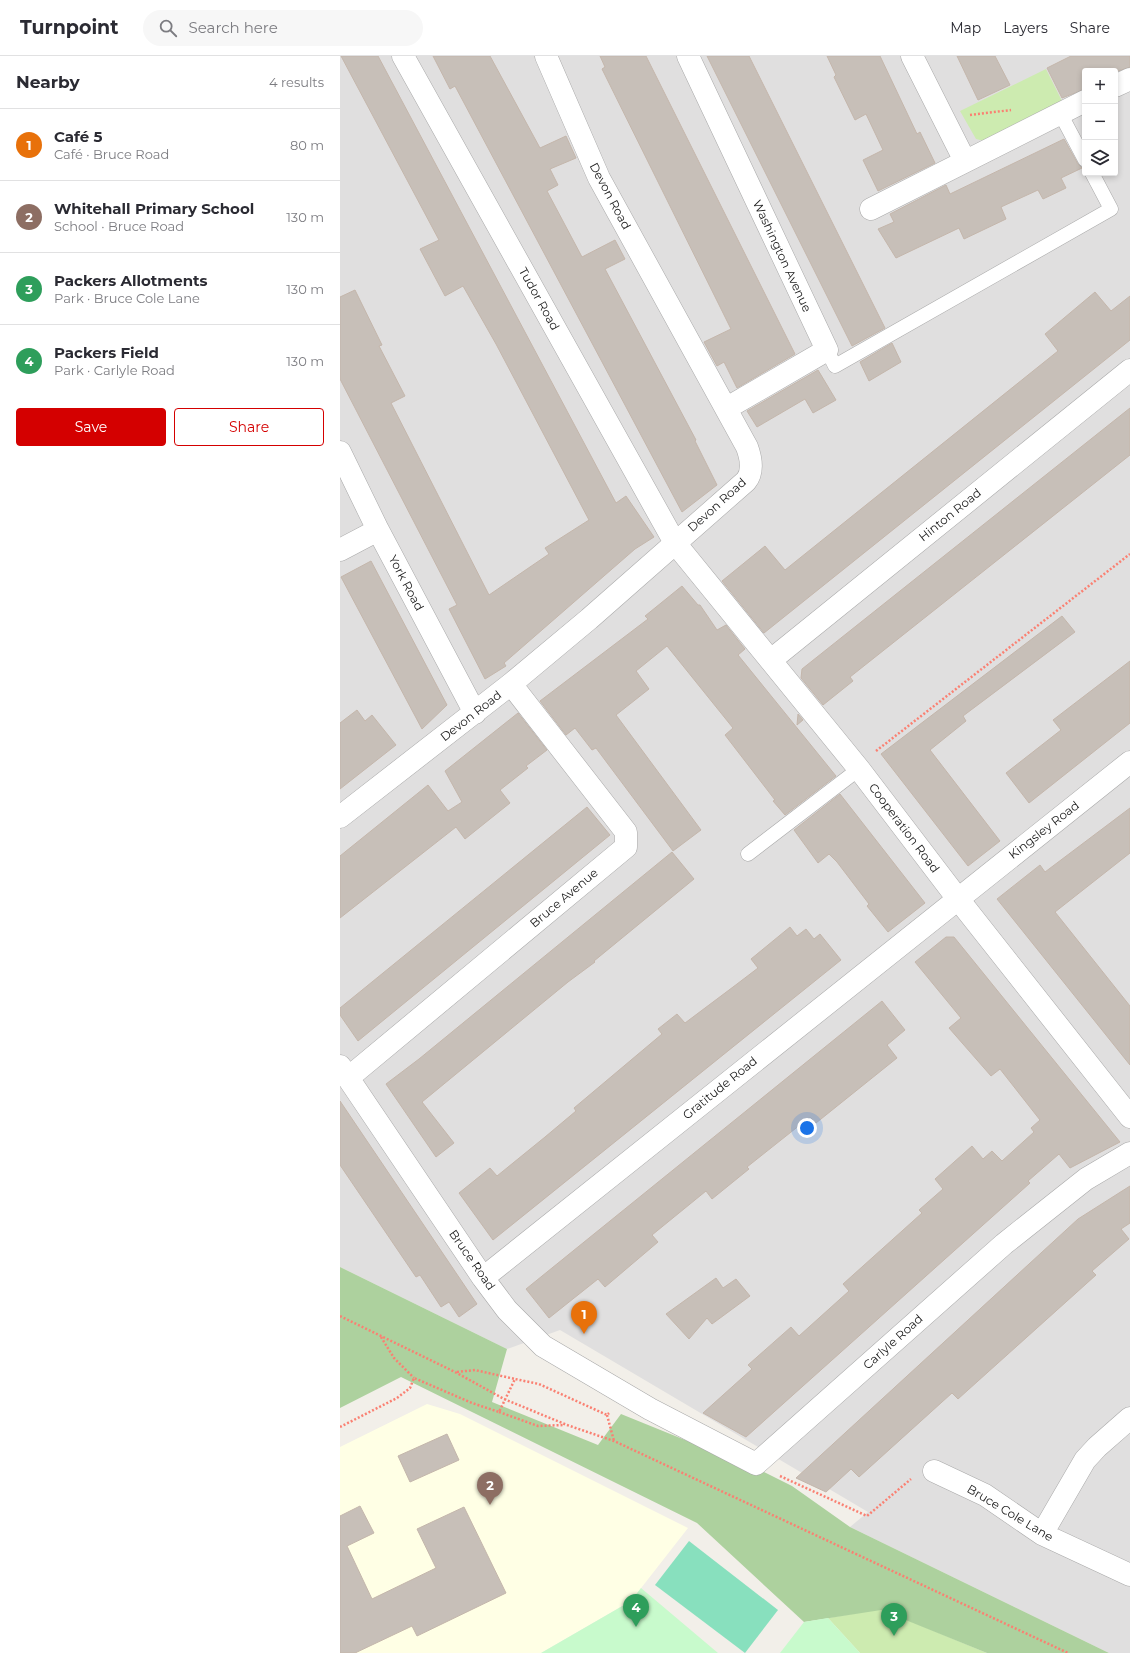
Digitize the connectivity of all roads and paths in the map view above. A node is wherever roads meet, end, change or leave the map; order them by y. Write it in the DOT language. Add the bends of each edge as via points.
graph roads {
  1 [pos="403,56"];
  2 [pos="546,56"];
  3 [pos="688,56"];
  4 [pos="912,56"];
  5 [pos="1130,79"];
  6 [pos="1118,85"];
  7 [pos="1082,103"];
  8 [pos="1017,109"];
  9 [pos="1060,114"];
  10 [pos="944,119"];
  11 [pos="1082,154"];
  12 [pos="965,161"];
  13 [pos="1094,176"];
  14 [pos="871,209"];
  15 [pos="827,350"];
  16 [pos="1130,370"];
  17 [pos="726,408"];
  18 [pos="340,452"];
  19 [pos="378,530"];
  20 [pos="675,543"];
  21 [pos="340,550"];
  22 [pos="1130,554"];
  23 [pos="771,660"];
  24 [pos="511,684"];
  25 [pos="475,713"];
  26 [pos="1130,762"];
  27 [pos="858,768"];
  28 [pos="340,817"];
  29 [pos="748,854"];
  30 [pos="958,899"];
  31 [pos="344,1072"];
  32 [pos="1130,1117"];
  33 [pos="1130,1153"];
  34 [pos="483,1278"];
  35 [pos="340,1316"];
  36 [pos="380,1336"];
  37 [pos="456,1372"];
  38 [pos="414,1378"];
  39 [pos="515,1379"];
  40 [pos="620,1390"];
  41 [pos="504,1399"];
  42 [pos="499,1412"];
  43 [pos="607,1415"];
  44 [pos="1130,1418"];
  45 [pos="567,1425"];
  46 [pos="340,1427"];
  47 [pos="614,1441"];
  48 [pos="756,1464"];
  49 [pos="934,1471"];
  50 [pos="1042,1534"];
  51 [pos="1130,1575"];
  52 [pos="1068,1653"];
  1 -- 20 [label="street, Tudor Road"];
  2 -- 17 [label="street, Devon Road" via="600,178"];
  3 -- 15 [label="street, Washington Avenue"];
  4 -- 10 [label="street"];
  5 -- 6 [label="street"];
  7 -- 9 [label="street"];
  8 -- 10 [label="path"];
  9 -- 11 [label="lane"];
  9 -- 12 [label="street"];
  10 -- 12 [label="street"];
  12 -- 14 [label="street"];
  13 -- 15 [label="lane" via="1111,209 835,366"];
  15 -- 17 [label="street"];
  16 -- 23 [label="street, Hinton Road"];
  17 -- 20 [label="street, Devon Road" via="750,455 750,475"];
  18 -- 19 [label="street, York Road"];
  19 -- 21 [label="street"];
  19 -- 25 [label="street, York Road"];
  20 -- 23 [label="street, Cooperation Road"];
  20 -- 24 [label="street, Devon Road"];
  22 -- 27 [label="path"];
  23 -- 27 [label="street, Cooperation Road"];
  24 -- 25 [label="street, Devon Road"];
  24 -- 31 [label="street, Bruce Avenue" via="626,832 626,847"];
  25 -- 28 [label="street, Devon Road"];
  26 -- 30 [label="street, Kingsley Road"];
  27 -- 29 [label="lane"];
  27 -- 30 [label="street, Cooperation Road"];
  30 -- 32 [label="street, Cooperation Road"];
  30 -- 34 [label="street, Gratitude Road"];
  31 -- 34 [label="street, Bruce Road"];
  33 -- 48 [label="street, Carlyle Road" via="1086,1179 1004,1244"];
  34 -- 40 [label="street, Bruce Road" via="507,1310 544,1346"];
  35 -- 36 [label="path"];
  36 -- 37 [label="path"];
  36 -- 38 [label="path" via="394,1358"];
  37 -- 39 [label="path" via="475,1370"];
  37 -- 41 [label="path"];
  38 -- 42 [label="path"];
  38 -- 46 [label="path" via="410,1388 396,1398"];
  39 -- 41 [label="path"];
  39 -- 43 [label="path" via="538,1384"];
  40 -- 43 [label="path"];
  40 -- 48 [label="street, Bruce Road" via="650,1409"];
  41 -- 42 [label="path"];
  41 -- 45 [label="path"];
  42 -- 45 [label="path" via="538,1426"];
  43 -- 47 [label="path"];
  44 -- 50 [label="street" via="1085,1460"];
  45 -- 47 [label="path"];
  47 -- 52 [label="path"];
  48 -- 49 [label="path" via="867,1516 925,1466"];
  49 -- 50 [label="street, Bruce Cole Lane" via="985,1495"];
  50 -- 51 [label="street, Bruce Cole Lane"];
}
